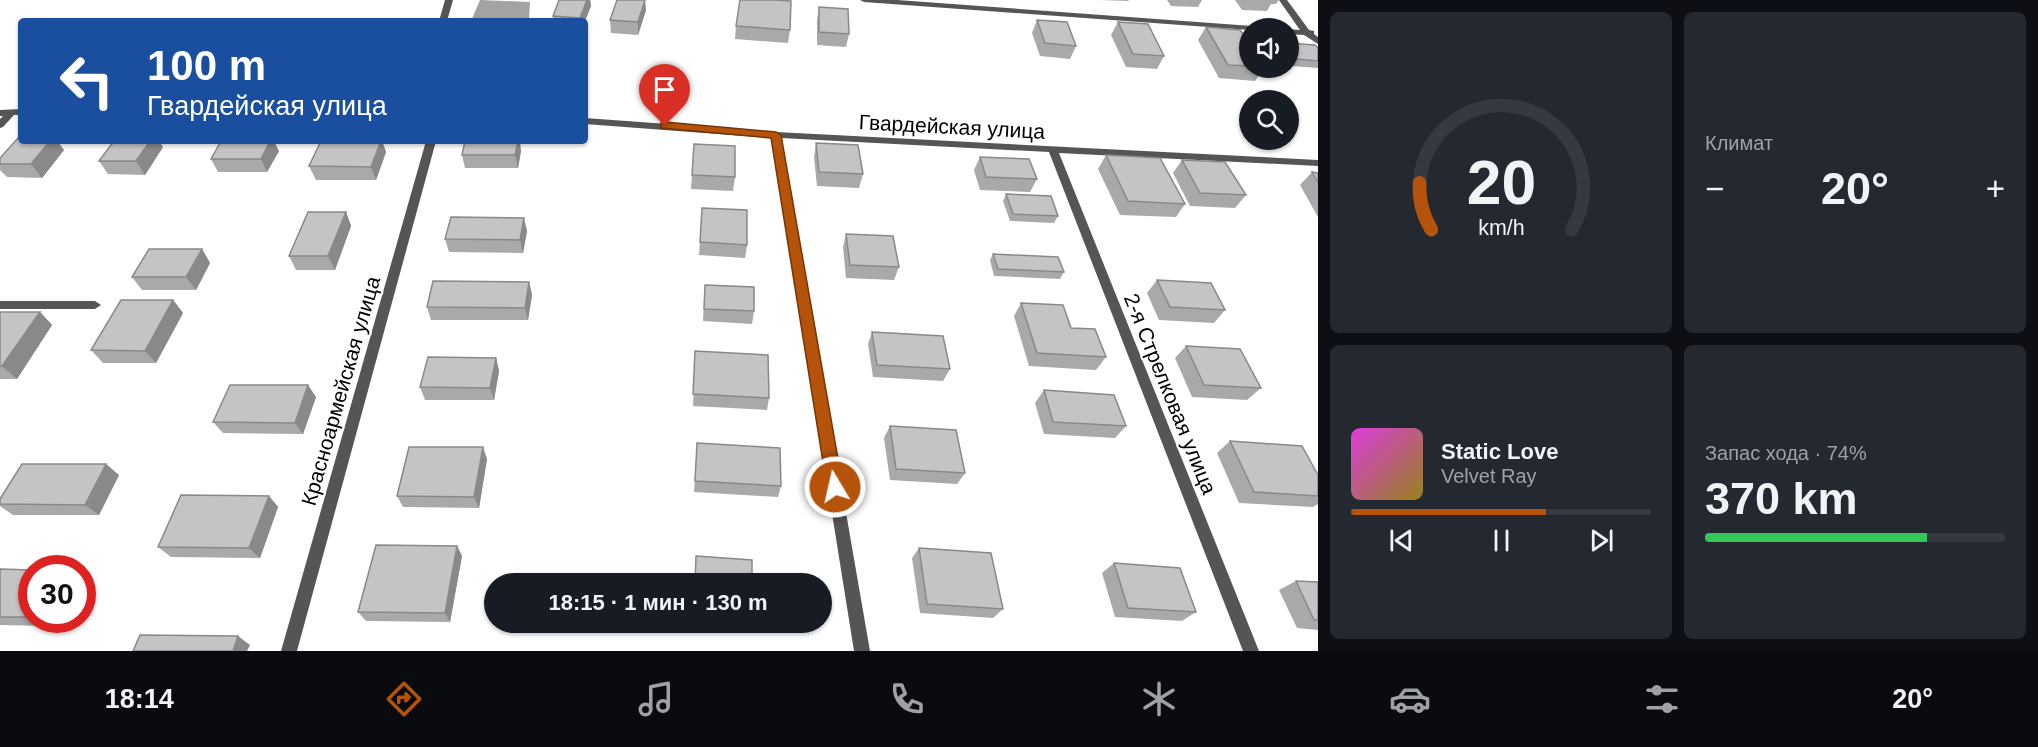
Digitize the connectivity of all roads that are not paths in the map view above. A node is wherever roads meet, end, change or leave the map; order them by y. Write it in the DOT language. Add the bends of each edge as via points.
graph roads {
  1 [pos="449,0"];
  2 [pos="864,0"];
  3 [pos="1283,0"];
  4 [pos="444,18"];
  5 [pos="1239,27"];
  6 [pos="1299,32"];
  7 [pos="1307,33"];
  8 [pos="1318,33"];
  9 [pos="1318,41"];
  10 [pos="0,113"];
  11 [pos="16,113"];
  12 [pos="588,121"];
  13 [pos="0,124"];
  14 [pos="776,135"];
  15 [pos="430,144"];
  16 [pos="1053,150"];
  17 [pos="1318,163"];
  18 [pos="0,305"];
  19 [pos="95,305"];
  20 [pos="289,651"];
  21 [pos="862,651"];
  22 [pos="1251,651"];
  1 -- 4 [label="street"];
  2 -- 5 [label="street"];
  3 -- 7 [label="street"];
  6 -- 7 [label="street"];
  7 -- 8 [label="street"];
  7 -- 9 [label="street"];
  10 -- 11 [label="street"];
  11 -- 13 [label="street"];
  12 -- 14 [label="street, Гвардейская улица"];
  14 -- 16 [label="street, Гвардейская улица"];
  14 -- 21 [label="street"];
  15 -- 20 [label="street, Красноармейская улица"];
  16 -- 17 [label="street, Гвардейская улица"];
  16 -- 22 [label="street, 2-я Стрелковая улица"];
  18 -- 19 [label="street"];
}
